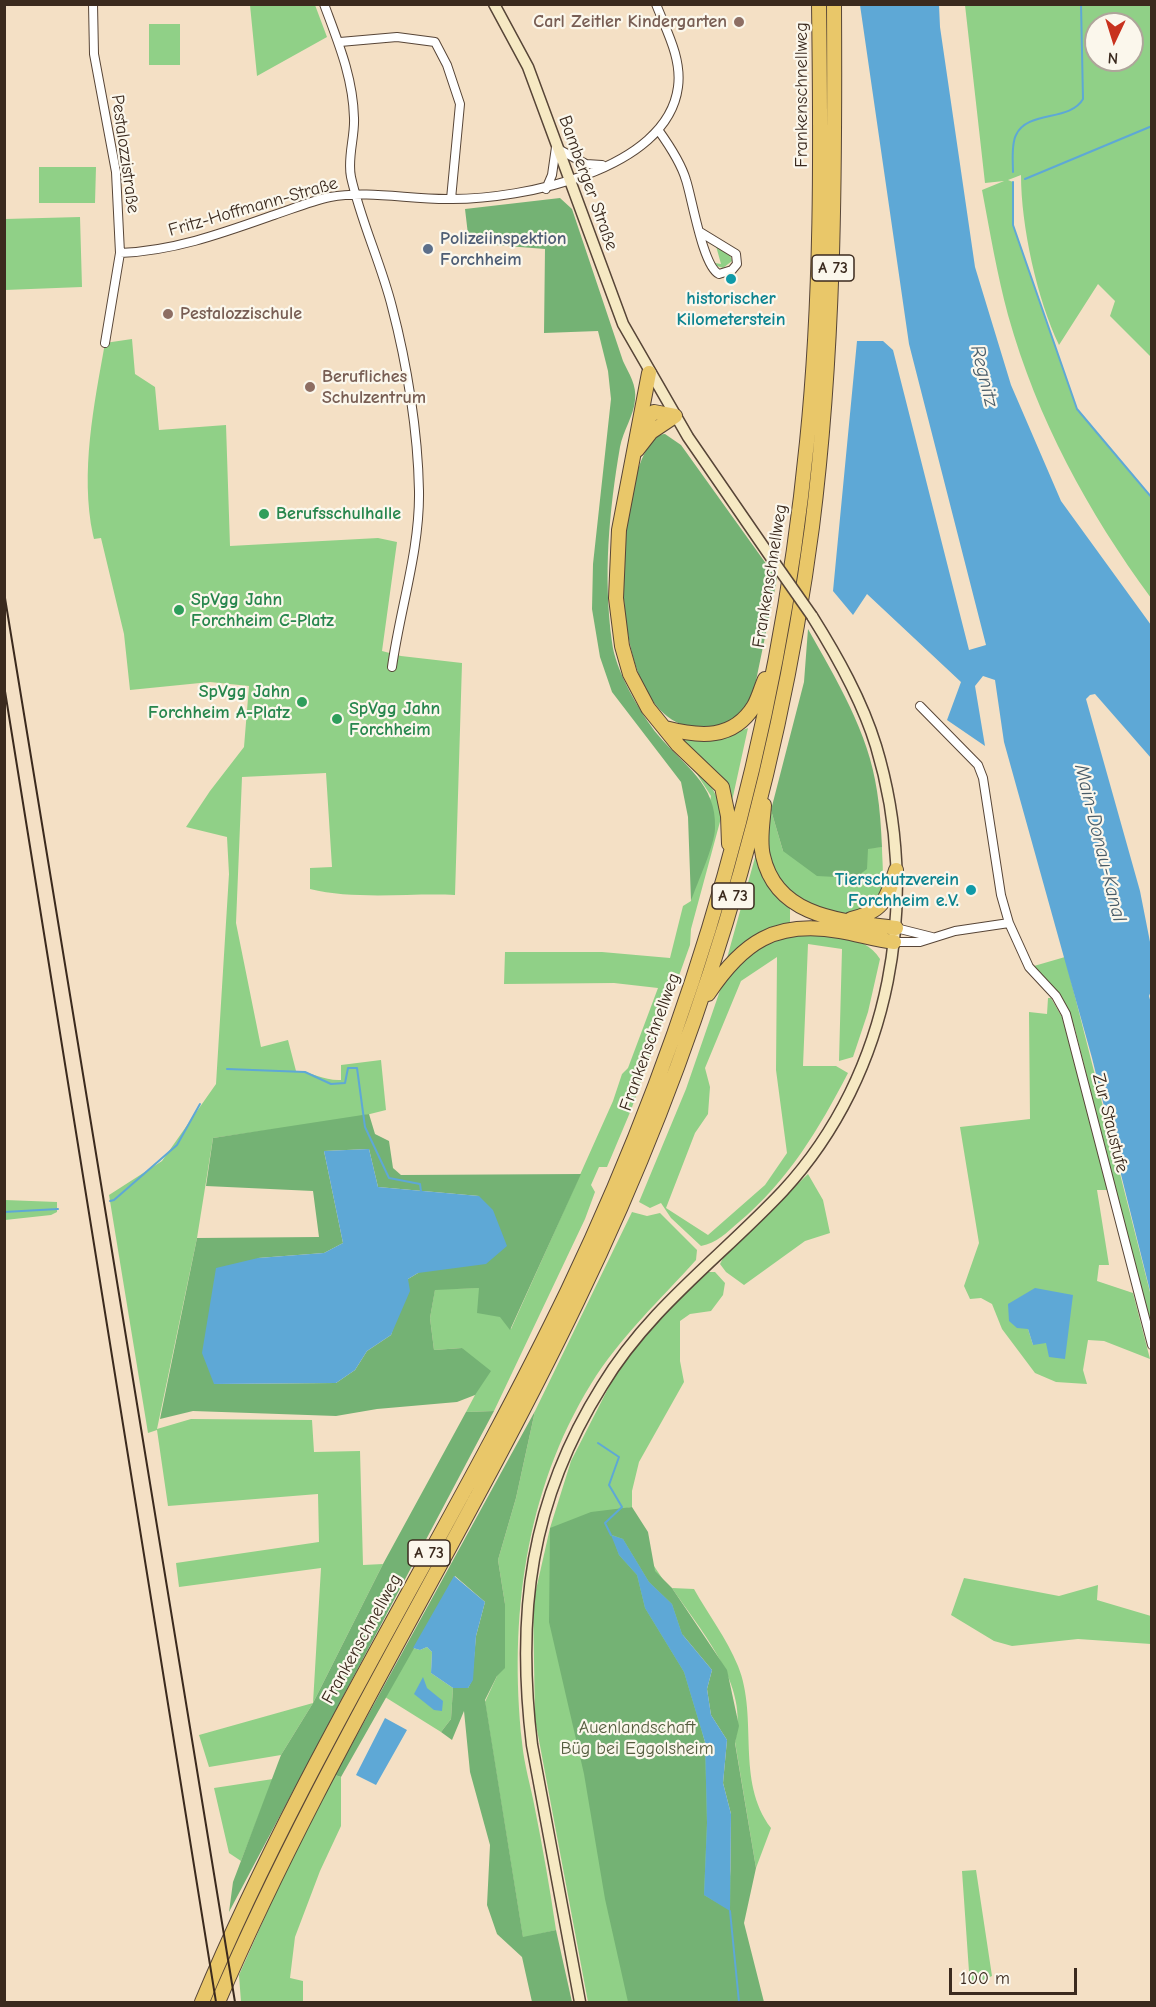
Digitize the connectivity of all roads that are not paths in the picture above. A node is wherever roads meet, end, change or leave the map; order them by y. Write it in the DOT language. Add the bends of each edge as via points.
graph roads {
  1 [pos="93,4"];
  2 [pos="324,4"];
  3 [pos="494,4"];
  4 [pos="656,4"];
  5 [pos="819,4"];
  6 [pos="834,4"];
  7 [pos="340,42"];
  8 [pos="659,131"];
  9 [pos="558,146"];
  10 [pos="604,166"];
  11 [pos="571,180"];
  12 [pos="546,189"];
  13 [pos="355,194"];
  14 [pos="451,199"];
  15 [pos="700,232"];
  16 [pos="120,253"];
  17 [pos="105,343"];
  18 [pos="649,373"];
  19 [pos="675,416"];
  20 [pos="640,424"];
  21 [pos="635,452"];
  22 [pos="392,667"];
  23 [pos="773,668"];
  24 [pos="920,706"];
  25 [pos="665,728"];
  26 [pos="765,777"];
  27 [pos="728,868"];
  28 [pos="896,870"];
  29 [pos="843,921"];
  30 [pos="1009,922"];
  31 [pos="895,935"];
  32 [pos="932,937"];
  33 [pos="695,1013"];
  34 [pos="1152,1345"];
  35 [pos="202,2002"];
  36 [pos="218,2002"];
  37 [pos="580,2002"];
  1 -- 16 [label="street, Pestalozzistraße" via="93,33 116,172"];
  2 -- 7 [label="street"];
  3 -- 9 [label="main road, Bamberger Straße" via="528,67"];
  4 -- 8 [label="street" via="678,66 673,107"];
  5 -- 23 [label="highway, Frankenschnellweg / A 73" via="820,205 815,347 797,529"];
  6 -- 26 [label="highway, Frankenschnellweg / A 73" via="834,238 821,437 791,652"];
  7 -- 13 [label="street" via="354,117 350,172"];
  7 -- 14 [label="street" via="397,37 435,42 460,104"];
  8 -- 10 [label="street, Fritz-Hoffmann-Straße" via="632,152"];
  8 -- 15 [label="street" via="685,177"];
  9 -- 10 [label="street" via="586,164"];
  9 -- 11 [label="main road, Bamberger Straße"];
  9 -- 12 [label="street"];
  10 -- 11 [label="street, Fritz-Hoffmann-Straße"];
  11 -- 12 [label="street, Fritz-Hoffmann-Straße"];
  11 -- 18 [label="main road, Bamberger Straße" via="623,324"];
  12 -- 14 [label="street, Fritz-Hoffmann-Straße" via="501,197"];
  13 -- 14 [label="street, Fritz-Hoffmann-Straße"];
  13 -- 16 [label="street, Fritz-Hoffmann-Straße" via="328,198 199,241 151,252"];
  13 -- 22 [label="street" via="392,306 417,458 419,494 411,561"];
  15 -- 15 [label="street" via="714,272 732,270 737,264 736,254"];
  16 -- 17 [label="street, Pestalozzistraße"];
  18 -- 19 [label="main road, Bamberger Straße"];
  18 -- 20 [label="highway"];
  19 -- 20 [label="highway" via="654,412"];
  19 -- 21 [label="highway" via="651,432"];
  19 -- 28 [label="main road, Bamberger Straße, bridge" via="812,615 843,669 876,743 888,792"];
  20 -- 21 [label="highway"];
  21 -- 25 [label="highway" via="619,530 617,613 630,674 648,708"];
  23 -- 25 [label="highway" via="749,714 734,727 704,736"];
  23 -- 27 [label="highway, Frankenschnellweg / A 73"];
  24 -- 30 [label="street, Zur Staustufe" via="981,771"];
  25 -- 27 [label="highway" via="722,787 729,816"];
  26 -- 29 [label="highway" via="761,839 767,868 795,903 821,917"];
  26 -- 33 [label="highway, Frankenschnellweg / A 73" via="741,871"];
  27 -- 35 [label="highway, Frankenschnellweg / A 73" via="645,1111 567,1292 342,1713 241,1913"];
  28 -- 29 [label="highway" via="880,908"];
  28 -- 31 [label="main road, Bamberger Straße"];
  29 -- 31 [label="highway"];
  30 -- 32 [label="street"];
  30 -- 34 [label="street, Zur Staustufe" via="1029,967 1056,996 1066,1014"];
  31 -- 32 [label="street"];
  31 -- 32 [label="street" via="920,942"];
  31 -- 33 [label="highway" via="786,929 765,936 732,960"];
  31 -- 37 [label="main road, Bamberger Straße" via="878,1024 829,1130 783,1191 687,1282 620,1357 581,1422 540,1527 524,1634 528,1707"];
  33 -- 36 [label="highway, Frankenschnellweg / A 73" via="628,1191 580,1297 350,1729 273,1880"];
}
